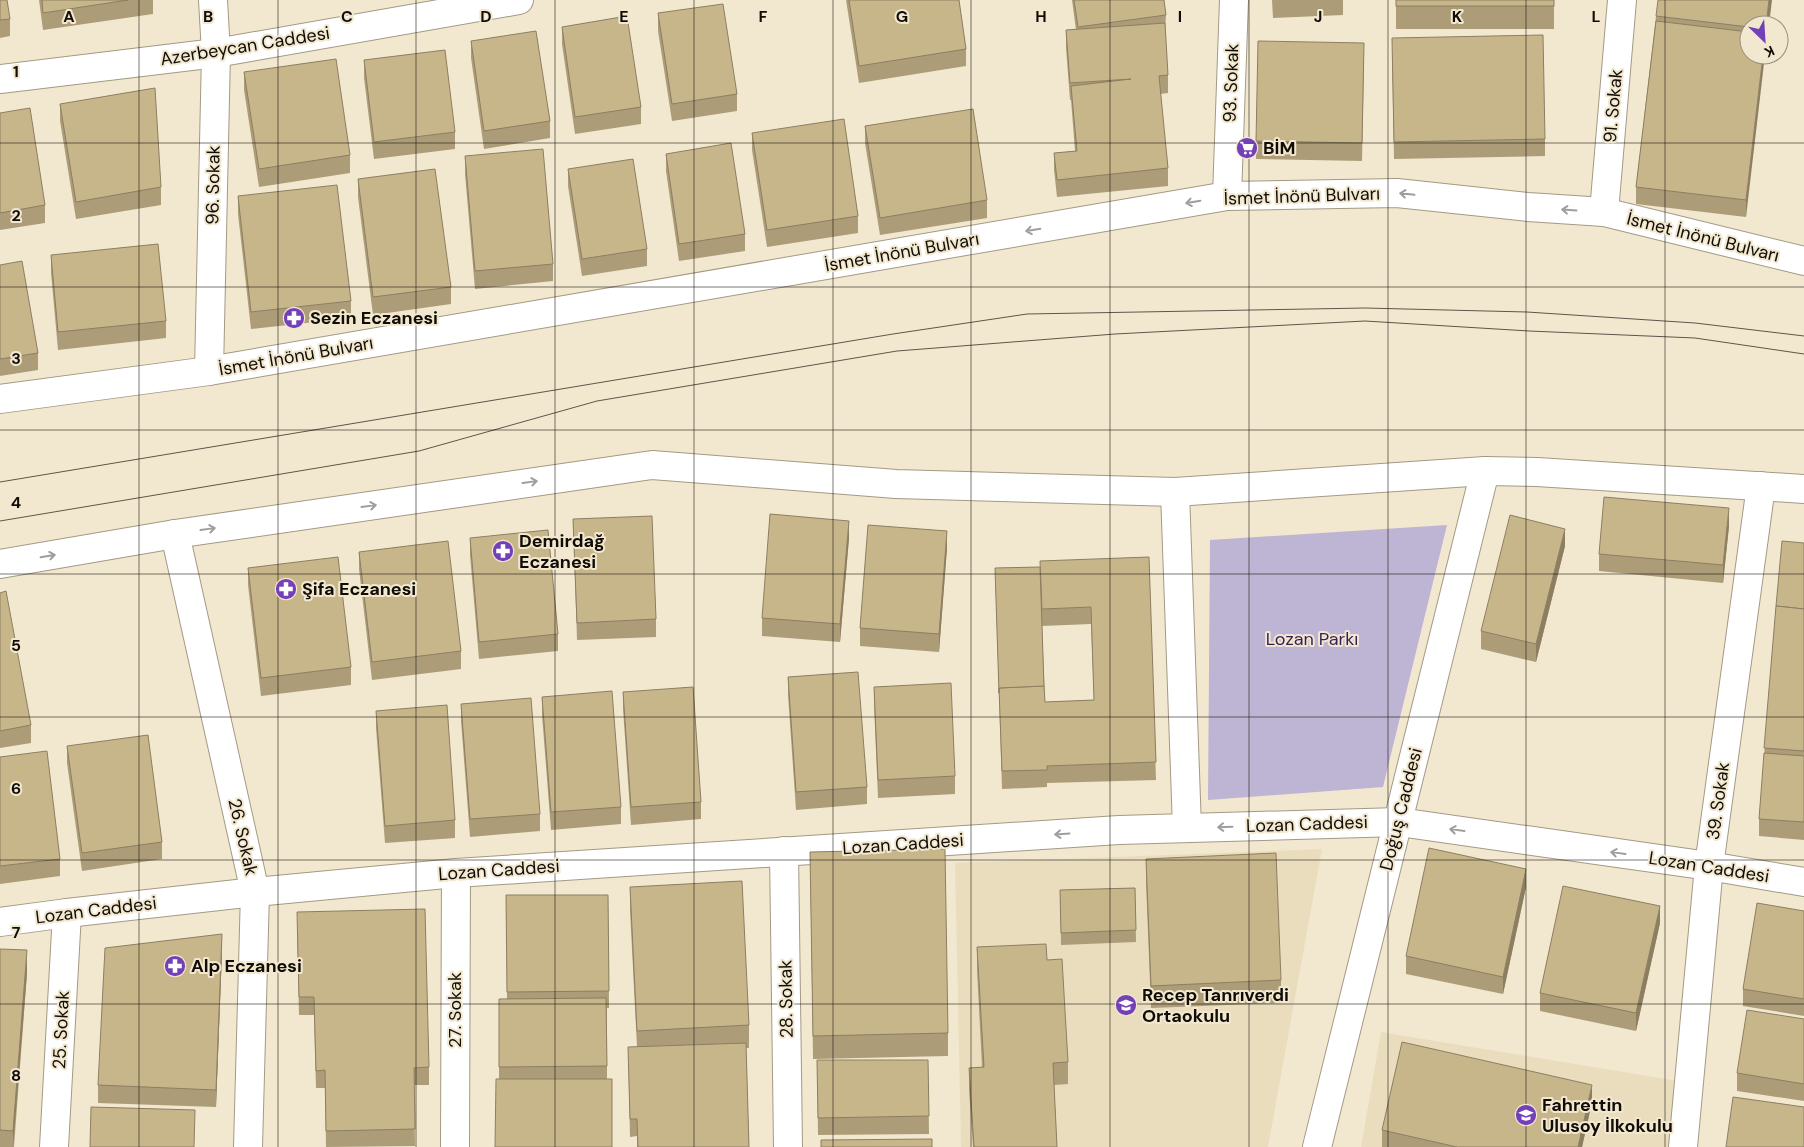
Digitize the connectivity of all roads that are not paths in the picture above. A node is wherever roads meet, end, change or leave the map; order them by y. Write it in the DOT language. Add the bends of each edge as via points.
graph roads {
  1 [pos="213,0"];
  2 [pos="519,0"];
  3 [pos="1234,0"];
  4 [pos="1622,0"];
  5 [pos="216,53"];
  6 [pos="0,78"];
  7 [pos="1227,196"];
  8 [pos="1604,212"];
  9 [pos="1804,261"];
  10 [pos="209,371"];
  11 [pos="0,399"];
  12 [pos="1485,471"];
  13 [pos="1761,486"];
  14 [pos="1804,489"];
  15 [pos="1175,492"];
  16 [pos="176,534"];
  17 [pos="0,564"];
  18 [pos="1398,822"];
  19 [pos="1188,828"];
  20 [pos="784,851"];
  21 [pos="1710,866"];
  22 [pos="456,873"];
  23 [pos="1804,882"];
  24 [pos="255,892"];
  25 [pos="67,913"];
  26 [pos="0,922"];
  27 [pos="54,1147"];
  28 [pos="248,1147"];
  29 [pos="455,1147"];
  30 [pos="788,1147"];
  31 [pos="1316,1147"];
  32 [pos="1683,1147"];
  1 -- 5 [label="main road, 96. Sokak"];
  2 -- 5 [label="main road, Azerbeycan Caddesi"];
  3 -- 7 [label="main road, 93. Sokak"];
  4 -- 8 [label="main road, 91. Sokak"];
  5 -- 6 [label="main road, Azerbeycan Caddesi"];
  5 -- 10 [label="main road, 96. Sokak"];
  8 -- 7 [label="main road, İsmet İnönü Bulvarı, one-way" via="1397,193"];
  7 -- 10 [label="main road, İsmet İnönü Bulvarı, one-way"];
  8 -- 9 [label="main road, İsmet İnönü Bulvarı"];
  10 -- 11 [label="main road, İsmet İnönü Bulvarı"];
  12 -- 13 [label="main road"];
  12 -- 15 [label="main road"];
  12 -- 18 [label="main road, Doğuş Caddesi"];
  13 -- 14 [label="main road"];
  13 -- 21 [label="main road, 39. Sokak"];
  16 -- 15 [label="main road, one-way" via="652,465 896,484"];
  15 -- 19 [label="main road"];
  17 -- 16 [label="main road, one-way"];
  16 -- 24 [label="main road, 26. Sokak"];
  18 -- 19 [label="main road, Lozan Caddesi, one-way"];
  21 -- 18 [label="main road, Lozan Caddesi, one-way"];
  18 -- 31 [label="main road, Doğuş Caddesi"];
  19 -- 20 [label="main road, Lozan Caddesi, one-way"];
  20 -- 22 [label="main road, Lozan Caddesi"];
  20 -- 30 [label="main road, 28. Sokak"];
  21 -- 23 [label="main road, Lozan Caddesi"];
  21 -- 32 [label="main road, 39. Sokak"];
  22 -- 24 [label="main road, Lozan Caddesi"];
  22 -- 29 [label="main road, 27. Sokak"];
  24 -- 25 [label="main road, Lozan Caddesi"];
  24 -- 28 [label="main road, 26. Sokak"];
  25 -- 26 [label="main road, Lozan Caddesi"];
  25 -- 27 [label="main road, 25. Sokak"];
}
